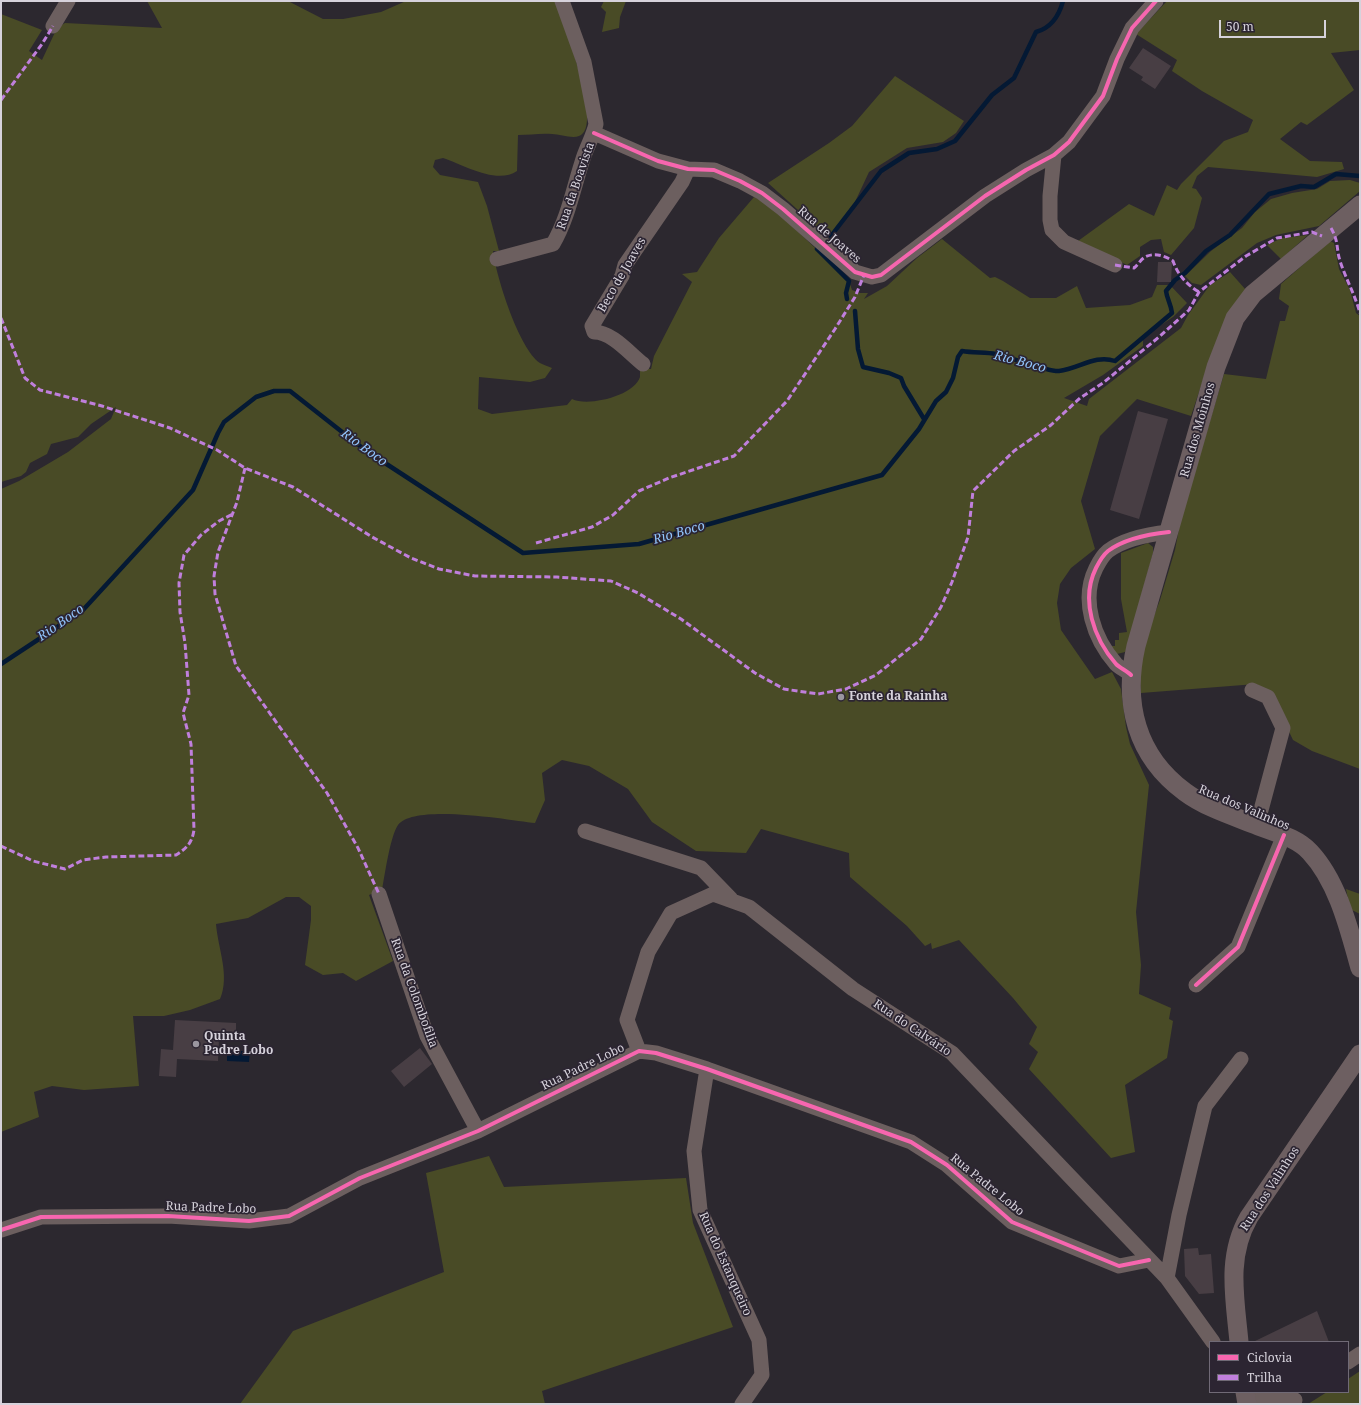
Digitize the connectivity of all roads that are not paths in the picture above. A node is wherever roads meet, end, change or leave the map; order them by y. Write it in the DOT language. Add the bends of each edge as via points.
graph roads {
  1 [pos="68,1"];
  2 [pos="562,1"];
  3 [pos="1156,1"];
  4 [pos="53,26"];
  5 [pos="594,133"];
  6 [pos="1054,155"];
  7 [pos="688,169"];
  8 [pos="1360,205"];
  9 [pos="497,259"];
  10 [pos="1115,265"];
  11 [pos="643,364"];
  12 [pos="1169,532"];
  13 [pos="1131,675"];
  14 [pos="1252,690"];
  15 [pos="1133,708"];
  16 [pos="1256,826"];
  17 [pos="585,831"];
  18 [pos="1284,835"];
  19 [pos="379,894"];
  20 [pos="732,901"];
  21 [pos="1360,968"];
  22 [pos="1196,985"];
  23 [pos="639,1050"];
  24 [pos="1360,1054"];
  25 [pos="1241,1059"];
  26 [pos="707,1069"];
  27 [pos="478,1131"];
  28 [pos="1,1230"];
  29 [pos="1149,1260"];
  30 [pos="1167,1278"];
  31 [pos="1212,1341"];
  32 [pos="1239,1341"];
  33 [pos="1360,1354"];
  34 [pos="1349,1361"];
  35 [pos="1246,1398"];
  36 [pos="1297,1399"];
  37 [pos="742,1404"];
  1 -- 4 [label="street"];
  2 -- 5 [label="street, Rua da Boavista" via="584,62 596,124"];
  3 -- 6 [label="street, Rua de Joaves" via="1132,28 1103,96 1068,142"];
  5 -- 7 [label="street, Rua de Joaves" via="658,161"];
  5 -- 9 [label="street, Rua da Boavista" via="582,160 567,215 553,244"];
  6 -- 7 [label="street, Rua de Joaves" via="985,196 895,266 881,275 872,277 852,269 762,193 714,170"];
  6 -- 10 [label="street" via="1050,220 1052,230 1064,242"];
  7 -- 11 [label="street, Beco de Joaves" via="682,182 625,265 622,276 592,326 594,332 602,332 610,337"];
  8 -- 12 [label="main road, Rua dos Moinhos" via="1254,294 1235,318 1216,367"];
  12 -- 13 [label="main road, Rua dos Moinhos" via="1136,646"];
  12 -- 13 [label="street" via="1155,533 1109,550 1101,559 1091,582 1089,607 1096,632 1117,665"];
  13 -- 15 [label="main road, Rua dos Moinhos"];
  14 -- 16 [label="street" via="1268,697 1284,728"];
  15 -- 16 [label="main road, Rua dos Valinhos" via="1140,736 1151,757 1169,779 1206,804"];
  16 -- 18 [label="main road, Rua dos Valinhos"];
  17 -- 20 [label="street" via="701,868"];
  18 -- 21 [label="main road, Rua dos Valinhos" via="1310,852 1325,872 1339,903"];
  18 -- 22 [label="street" via="1238,947"];
  19 -- 27 [label="street, Rua da Colombofilia" via="427,1036"];
  20 -- 23 [label="street, Rua do Calvário" via="713,894 671,913 648,952 627,1020"];
  20 -- 29 [label="street, Rua do Calvário" via="750,907 853,989 952,1053"];
  23 -- 26 [label="street, Rua Padre Lobo"];
  23 -- 27 [label="street, Rua Padre Lobo"];
  24 -- 32 [label="main road, Rua dos Valinhos" via="1249,1217 1239,1238 1235,1252 1234,1276"];
  25 -- 30 [label="street" via="1205,1106"];
  26 -- 29 [label="street, Rua Padre Lobo" via="911,1142 947,1165 1012,1222 1119,1266"];
  26 -- 37 [label="street, Rua do Estanqueiro" via="694,1151 700,1210 759,1340 762,1375"];
  27 -- 28 [label="street, Rua Padre Lobo" via="360,1178 289,1216 250,1221 168,1216 41,1217"];
  29 -- 30 [label="street, Rua do Calvário"];
  30 -- 31 [label="street, Rua do Calvário"];
  33 -- 34 [label="street"];
  35 -- 36 [label="street"];
}
